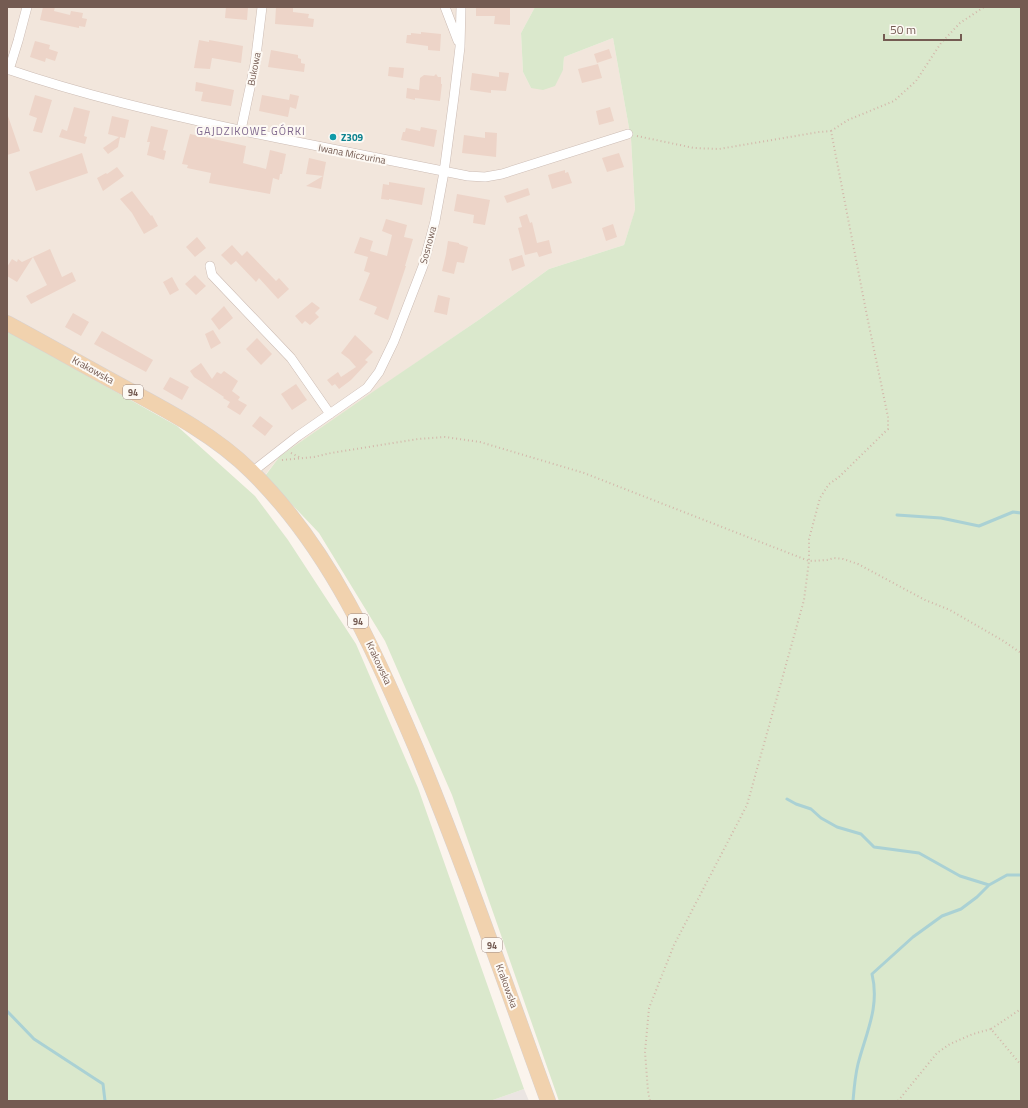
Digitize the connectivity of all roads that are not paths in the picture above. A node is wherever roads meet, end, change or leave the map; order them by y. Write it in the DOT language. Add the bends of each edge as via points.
graph roads {
  1 [pos="27,7"];
  2 [pos="262,7"];
  3 [pos="445,7"];
  4 [pos="461,7"];
  5 [pos="460,47"];
  6 [pos="8,70"];
  7 [pos="241,130"];
  8 [pos="628,134"];
  9 [pos="444,172"];
  10 [pos="210,266"];
  11 [pos="7,323"];
  12 [pos="330,414"];
  13 [pos="252,472"];
  14 [pos="548,1101"];
  1 -- 6 [label="street"];
  2 -- 7 [label="street, Bukowa" via="255,64"];
  3 -- 5 [label="street, Sosnowa"];
  4 -- 5 [label="street, Sosnowa"];
  5 -- 9 [label="street, Sosnowa"];
  6 -- 7 [label="street, Iwana Miczurina" via="152,111"];
  7 -- 9 [label="street, Iwana Miczurina"];
  8 -- 9 [label="street, Iwana Miczurina" via="502,174 485,177"];
  9 -- 12 [label="street, Sosnowa" via="428,247 394,341 379,372 367,388"];
  10 -- 12 [label="street" via="212,274 291,358"];
  11 -- 13 [label="main road, Krakowska / 94" via="182,420 218,443"];
  12 -- 13 [label="street, Sosnowa"];
  13 -- 14 [label="main road, Krakowska / 94" via="295,520 316,549 354,613 389,685 439,804"];
}
